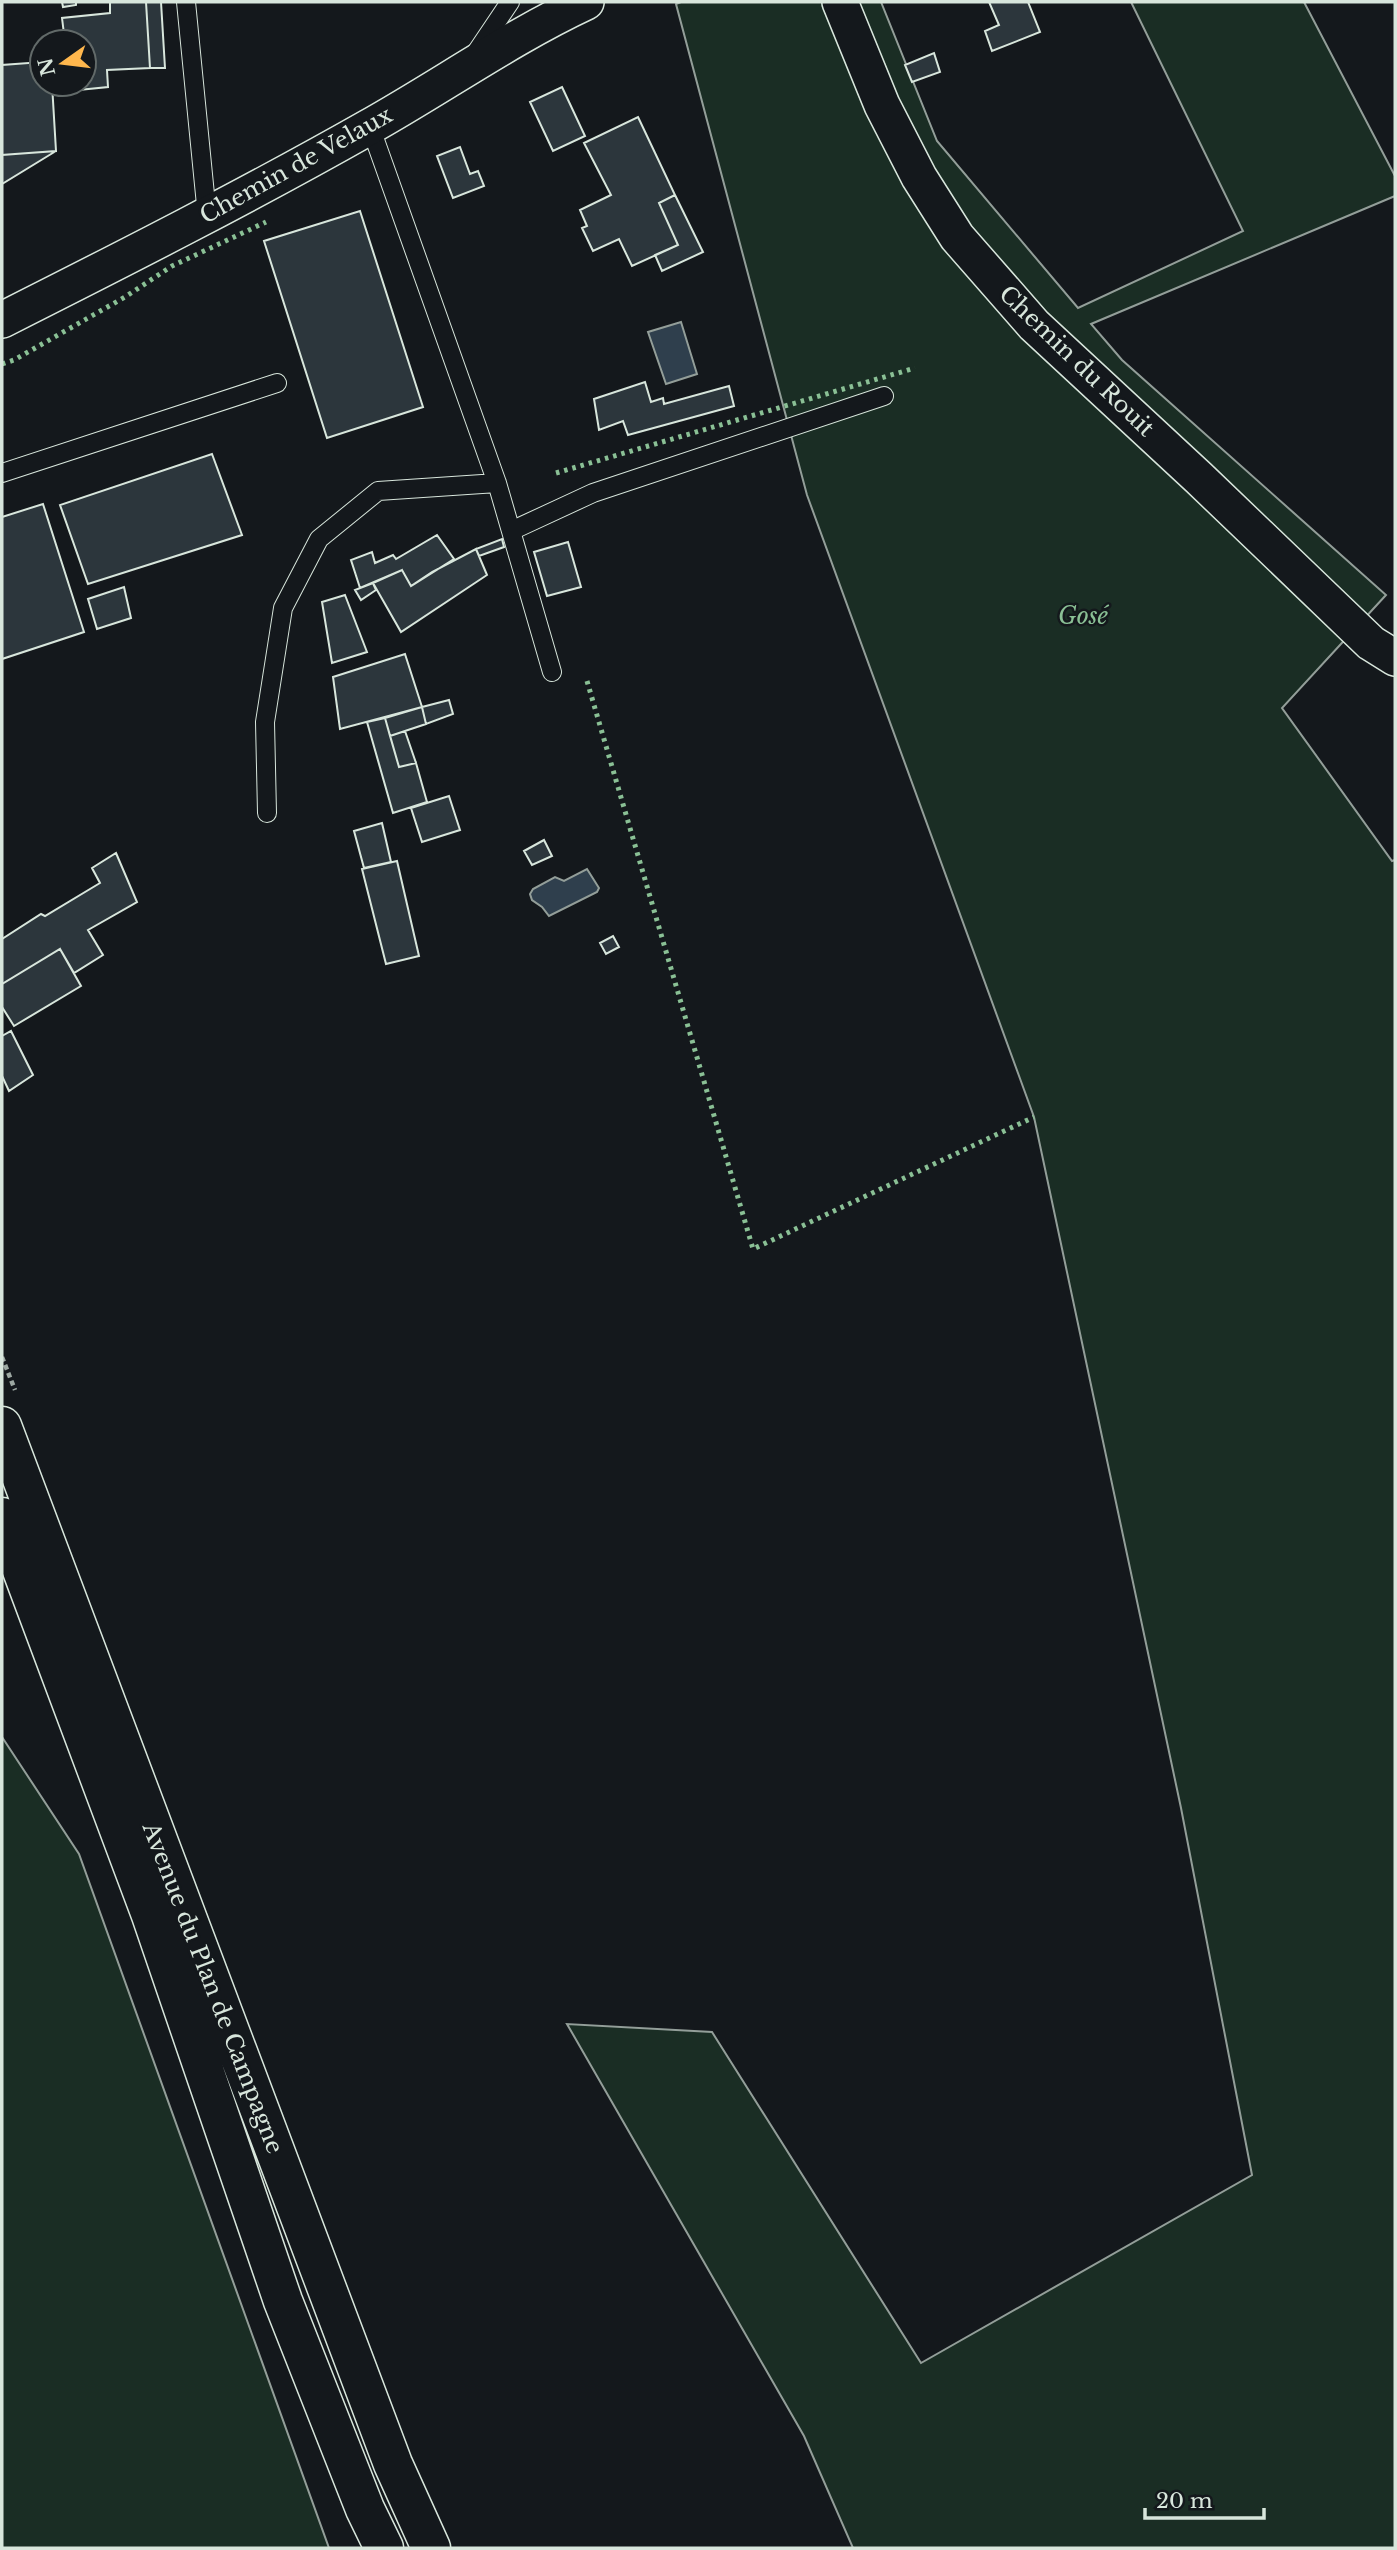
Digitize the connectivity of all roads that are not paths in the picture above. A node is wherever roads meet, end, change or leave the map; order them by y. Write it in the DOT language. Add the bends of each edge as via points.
graph roads {
  1 [pos="186,2"];
  2 [pos="510,2"];
  3 [pos="586,2"];
  4 [pos="840,2"];
  5 [pos="466,68"];
  6 [pos="370,126"];
  7 [pos="207,215"];
  8 [pos="2,320"];
  9 [pos="276,383"];
  10 [pos="884,396"];
  11 [pos="2,474"];
  12 [pos="496,483"];
  13 [pos="510,531"];
  14 [pos="1395,659"];
  15 [pos="552,672"];
  16 [pos="267,813"];
  17 [pos="2,1426"];
  18 [pos="2,1517"];
  19 [pos="384,2548"];
  20 [pos="431,2548"];
  1 -- 7 [label="lane"];
  2 -- 5 [label="lane"];
  3 -- 5 [label="street, Chemin de Velaux"];
  4 -- 14 [label="street, Chemin du Rouit" via="882,105 957,237 1034,325 1371,643"];
  5 -- 6 [label="street, Chemin de Velaux"];
  6 -- 7 [label="street, Chemin de Velaux"];
  6 -- 12 [label="lane"];
  7 -- 8 [label="street, Chemin de Velaux"];
  9 -- 11 [label="lane"];
  10 -- 13 [label="lane" via="593,493"];
  12 -- 13 [label="lane"];
  12 -- 16 [label="lane" via="377,491 319,539 283,608 265,722"];
  13 -- 15 [label="lane"];
  17 -- 20 [label="main road, Avenue du Plan de Campagne" via="393,2465"];
  18 -- 19 [label="main road, Avenue du Plan de Campagne" via="151,1915 283,2301"];
}
